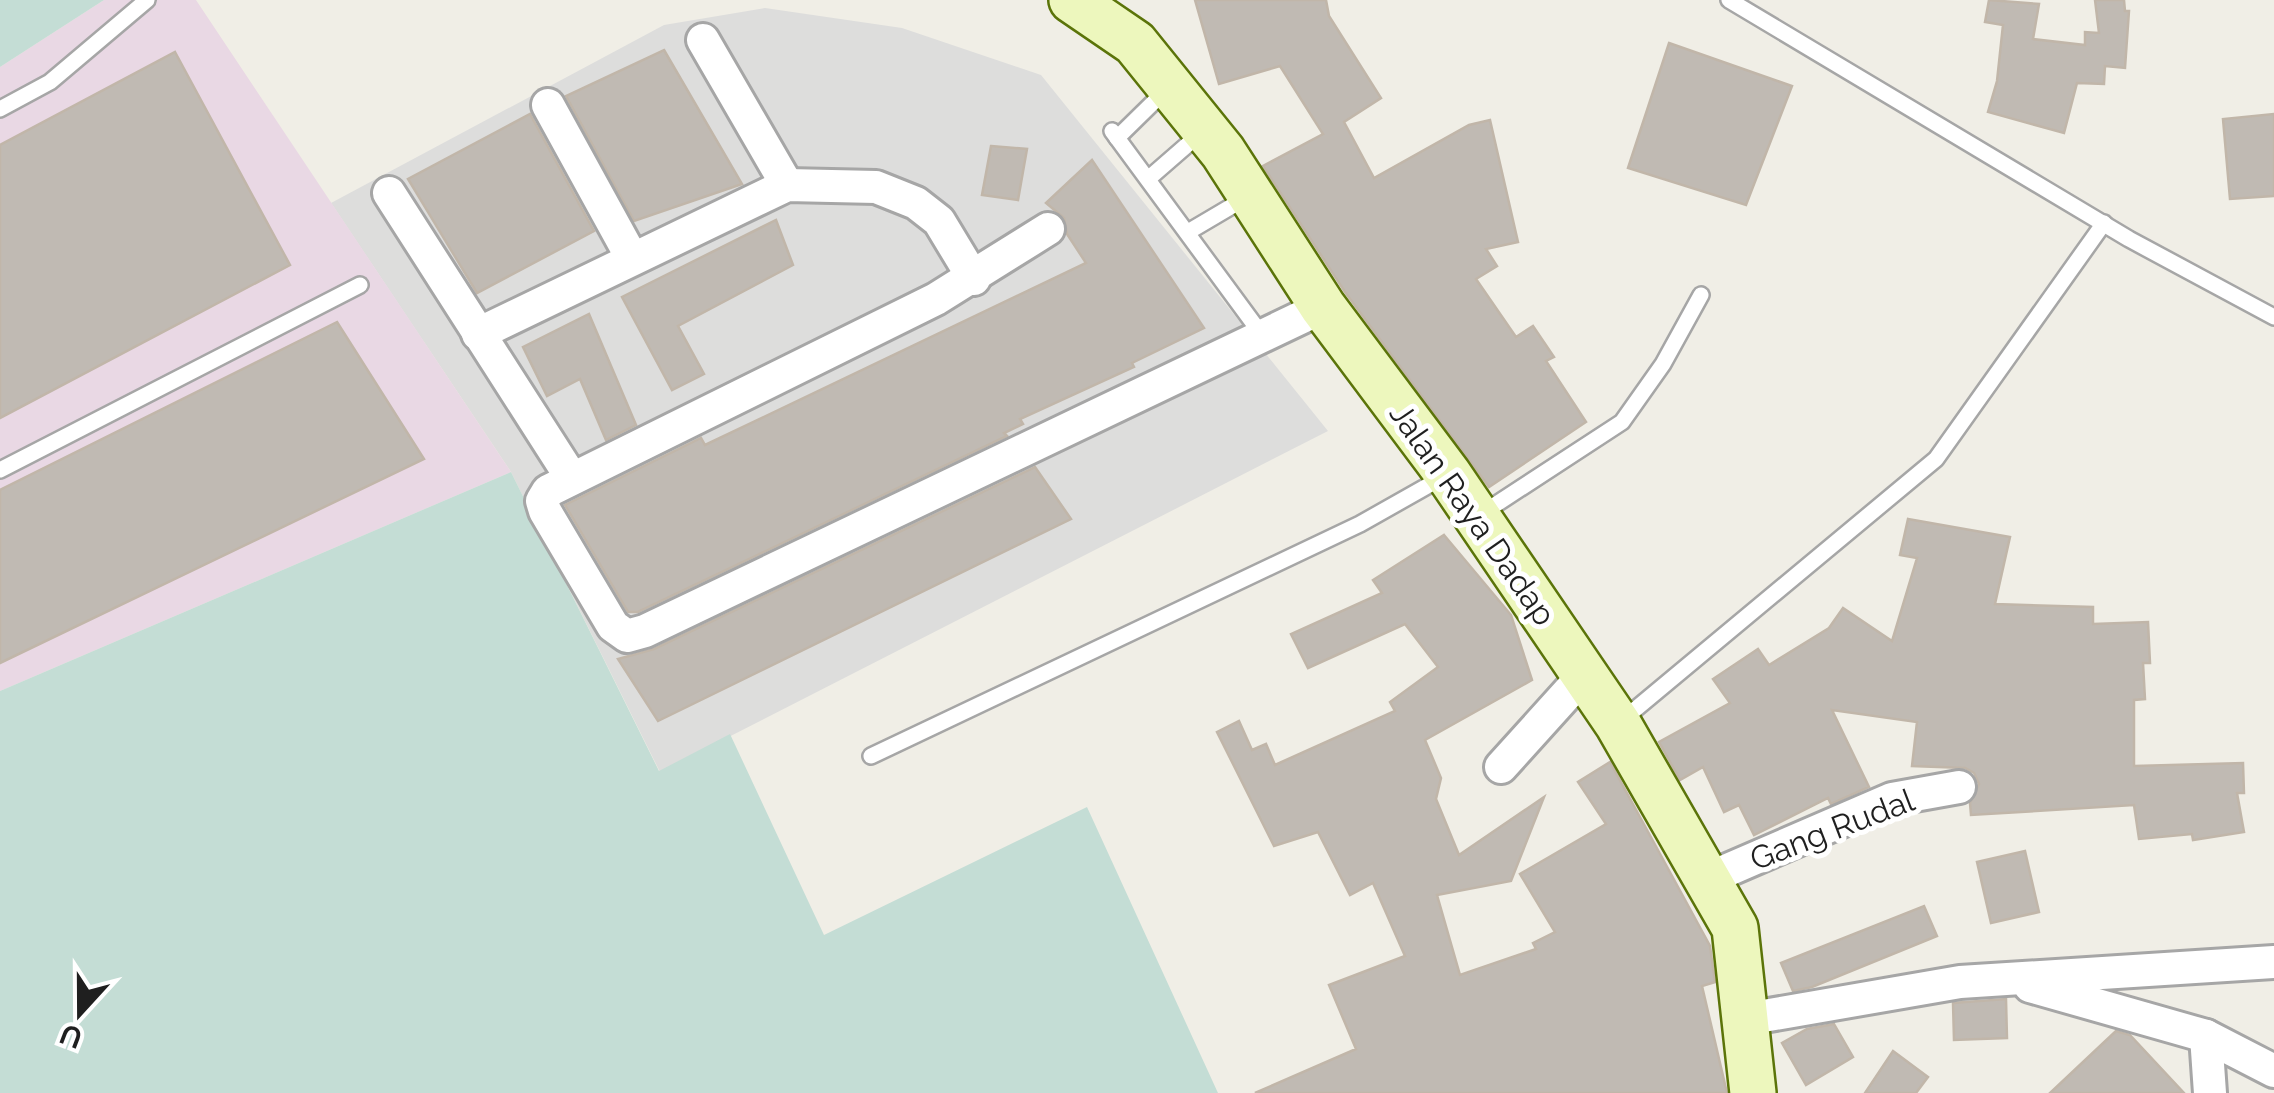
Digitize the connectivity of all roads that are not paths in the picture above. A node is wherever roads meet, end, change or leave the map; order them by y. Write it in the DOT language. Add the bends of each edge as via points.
graph roads {
  1 [pos="147,0"];
  2 [pos="1072,0"];
  3 [pos="1729,0"];
  4 [pos="703,40"];
  5 [pos="1170,86"];
  6 [pos="548,105"];
  7 [pos="0,109"];
  8 [pos="1205,130"];
  9 [pos="1148,179"];
  10 [pos="787,186"];
  11 [pos="389,192"];
  12 [pos="1250,194"];
  13 [pos="2104,223"];
  14 [pos="1048,229"];
  15 [pos="1188,232"];
  16 [pos="632,258"];
  17 [pos="974,279"];
  18 [pos="360,285"];
  19 [pos="1701,295"];
  20 [pos="1323,306"];
  21 [pos="2274,317"];
  22 [pos="478,334"];
  23 [pos="1262,335"];
  24 [pos="0,470"];
  25 [pos="1448,474"];
  26 [pos="570,477"];
  27 [pos="1477,516"];
  28 [pos="1584,675"];
  29 [pos="1618,724"];
  30 [pos="871,756"];
  31 [pos="1502,767"];
  32 [pos="1959,787"];
  33 [pos="1706,879"];
  34 [pos="2274,962"];
  35 [pos="2006,980"];
  36 [pos="1746,1019"];
  37 [pos="2206,1036"];
  38 [pos="2274,1071"];
  39 [pos="1753,1093"];
  40 [pos="2210,1093"];
  1 -- 7 [label="lane" via="50,82"];
  2 -- 5 [label="main road, Jalan Raya Dadap" via="1135,43"];
  3 -- 13 [label="lane"];
  4 -- 10 [label="street"];
  5 -- 8 [label="main road, Jalan Raya Dadap"];
  5 -- 9 [label="lane" via="1114,134"];
  6 -- 16 [label="street"];
  8 -- 9 [label="lane"];
  8 -- 12 [label="main road, Jalan Raya Dadap"];
  9 -- 15 [label="lane"];
  10 -- 16 [label="street"];
  10 -- 17 [label="street" via="876,187 916,203 938,220"];
  11 -- 22 [label="street"];
  12 -- 15 [label="lane"];
  12 -- 20 [label="main road, Jalan Raya Dadap"];
  13 -- 21 [label="lane"];
  13 -- 29 [label="lane" via="1936,458"];
  14 -- 17 [label="street"];
  15 -- 23 [label="lane"];
  16 -- 22 [label="street"];
  17 -- 26 [label="street" via="796,372"];
  18 -- 24 [label="lane"];
  19 -- 27 [label="lane" via="1622,422"];
  20 -- 23 [label="street"];
  20 -- 25 [label="main road, Jalan Raya Dadap"];
  22 -- 26 [label="street"];
  23 -- 26 [label="street" via="627,636 613,626 545,511 548,491"];
  25 -- 27 [label="main road, Jalan Raya Dadap"];
  25 -- 30 [label="lane" via="1360,524"];
  27 -- 28 [label="main road, Jalan Raya Dadap"];
  28 -- 29 [label="main road, Jalan Raya Dadap"];
  28 -- 31 [label="street"];
  29 -- 33 [label="main road, Jalan Raya Dadap"];
  32 -- 33 [label="street, Gang Rudal" via="1892,799"];
  33 -- 36 [label="main road, Jalan Raya Dadap" via="1735,928"];
  34 -- 35 [label="street"];
  35 -- 36 [label="street"];
  35 -- 37 [label="street"];
  36 -- 39 [label="main road, Jalan Raya Dadap"];
  37 -- 38 [label="street"];
  37 -- 40 [label="street"];
}
